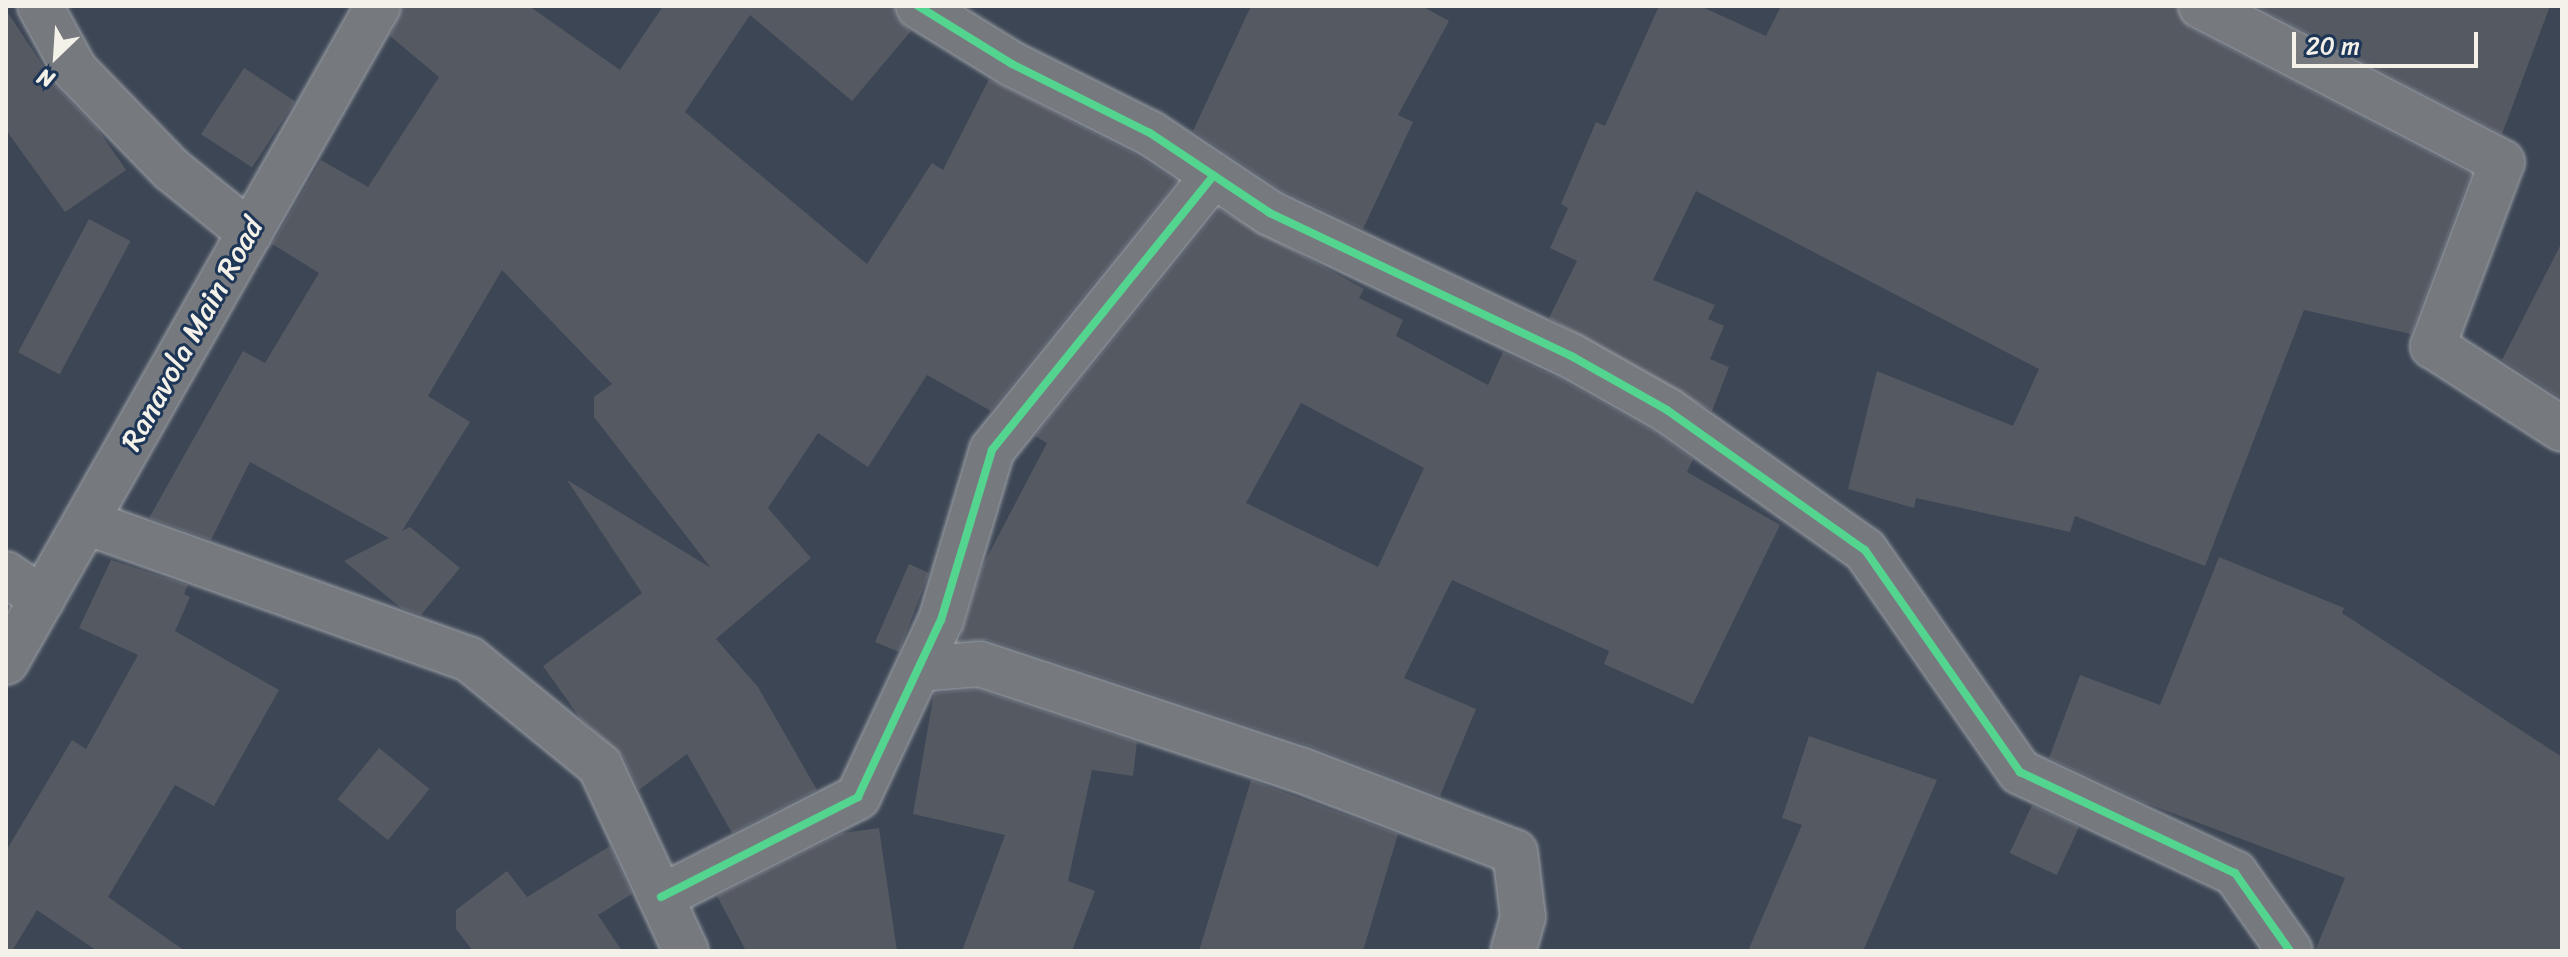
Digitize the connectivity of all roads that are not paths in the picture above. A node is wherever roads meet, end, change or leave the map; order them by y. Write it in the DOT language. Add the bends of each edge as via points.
graph roads {
  1 [pos="40,6"];
  2 [pos="378,6"];
  3 [pos="918,6"];
  4 [pos="2201,6"];
  5 [pos="1214,175"];
  6 [pos="250,233"];
  7 [pos="2562,429"];
  8 [pos="86,522"];
  9 [pos="6,574"];
  10 [pos="42,599"];
  11 [pos="6,662"];
  12 [pos="918,669"];
  13 [pos="661,897"];
  14 [pos="686,951"];
  15 [pos="1513,951"];
  16 [pos="2290,951"];
  1 -- 6 [label="street" via="75,70 172,170"];
  2 -- 6 [label="street, Ranavola Main Road"];
  3 -- 5 [label="street" via="1012,64 1150,133"];
  4 -- 7 [label="street" via="2502,162 2433,346"];
  5 -- 12 [label="street" via="992,450 941,620"];
  5 -- 16 [label="street" via="1270,213 1573,357 1667,410 1865,550 2020,772 2235,873"];
  6 -- 8 [label="street, Ranavola Main Road"];
  8 -- 10 [label="street, Ranavola Main Road"];
  8 -- 13 [label="street" via="469,659 600,766"];
  9 -- 10 [label="street"];
  10 -- 11 [label="street, Ranavola Main Road"];
  12 -- 13 [label="street" via="858,797"];
  12 -- 15 [label="street" via="980,664 1301,770 1515,852 1523,917"];
  13 -- 14 [label="street"];
}
